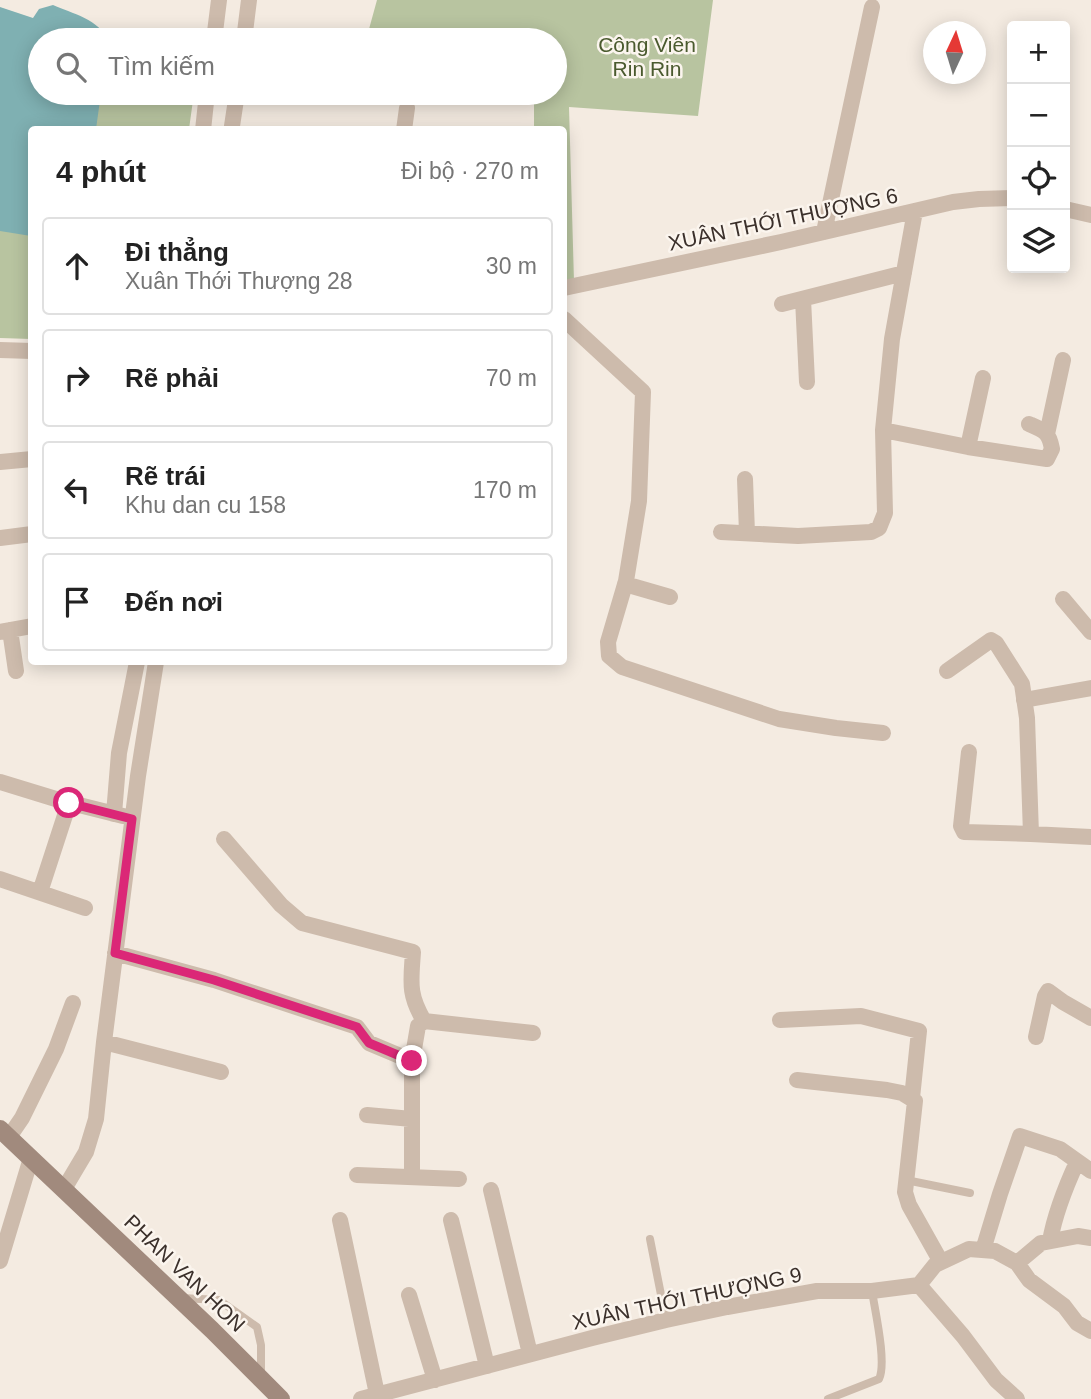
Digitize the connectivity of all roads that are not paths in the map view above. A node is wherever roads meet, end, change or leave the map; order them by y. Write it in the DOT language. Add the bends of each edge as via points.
graph roads {
  1 [pos="219,0"];
  2 [pos="249,0"];
  3 [pos="872,7"];
  4 [pos="216,28"];
  5 [pos="246,28"];
  6 [pos="206,105"];
  7 [pos="235,105"];
  8 [pos="407,108"];
  9 [pos="203,126"];
  10 [pos="232,126"];
  11 [pos="405,126"];
  12 [pos="1007,197"];
  13 [pos="1069,210"];
  14 [pos="915,211"];
  15 [pos="1091,215"];
  16 [pos="824,232"];
  17 [pos="904,273"];
  18 [pos="567,287"];
  19 [pos="803,299"];
  20 [pos="782,304"];
  21 [pos="567,322"];
  22 [pos="0,350"];
  23 [pos="28,351"];
  24 [pos="1063,360"];
  25 [pos="983,378"];
  26 [pos="807,382"];
  27 [pos="1030,424"];
  28 [pos="883,430"];
  29 [pos="1047,434"];
  30 [pos="968,447"];
  31 [pos="28,459"];
  32 [pos="0,462"];
  33 [pos="745,479"];
  34 [pos="721,532"];
  35 [pos="747,533"];
  36 [pos="28,534"];
  37 [pos="0,538"];
  38 [pos="625,584"];
  39 [pos="670,597"];
  40 [pos="1063,599"];
  41 [pos="28,627"];
  42 [pos="5,631"];
  43 [pos="1091,632"];
  44 [pos="136,665"];
  45 [pos="156,665"];
  46 [pos="16,671"];
  47 [pos="947,671"];
  48 [pos="1091,688"];
  49 [pos="1024,700"];
  50 [pos="883,733"];
  51 [pos="969,752"];
  52 [pos="0,782"];
  53 [pos="69,803"];
  54 [pos="114,814"];
  55 [pos="132,819"];
  56 [pos="1031,834"];
  57 [pos="1091,837"];
  58 [pos="224,839"];
  59 [pos="0,879"];
  60 [pos="40,892"];
  61 [pos="85,908"];
  62 [pos="115,953"];
  63 [pos="73,1003"];
  64 [pos="1091,1018"];
  65 [pos="780,1020"];
  66 [pos="424,1021"];
  67 [pos="533,1033"];
  68 [pos="1036,1037"];
  69 [pos="104,1042"];
  70 [pos="412,1061"];
  71 [pos="221,1072"];
  72 [pos="797,1080"];
  73 [pos="912,1098"];
  74 [pos="367,1115"];
  75 [pos="412,1119"];
  76 [pos="4,1133"];
  77 [pos="1077,1162"];
  78 [pos="37,1164"];
  79 [pos="1091,1171"];
  80 [pos="357,1175"];
  81 [pos="412,1177"];
  82 [pos="459,1179"];
  83 [pos="906,1180"];
  84 [pos="60,1186"];
  85 [pos="491,1190"];
  86 [pos="970,1193"];
  87 [pos="341,1220"];
  88 [pos="451,1220"];
  89 [pos="1091,1238"];
  90 [pos="650,1239"];
  91 [pos="1050,1241"];
  92 [pos="983,1250"];
  93 [pos="0,1261"];
  94 [pos="941,1262"];
  95 [pos="1017,1263"];
  96 [pos="919,1285"];
  97 [pos="872,1291"];
  98 [pos="410,1295"];
  99 [pos="179,1298"];
  100 [pos="667,1320"];
  101 [pos="1091,1331"];
  102 [pos="530,1354"];
  103 [pos="487,1366"];
  104 [pos="261,1378"];
  105 [pos="435,1380"];
  106 [pos="369,1397"];
  107 [pos="281,1399"];
  108 [pos="828,1399"];
  109 [pos="1017,1399"];
  1 -- 4 [label="street"];
  2 -- 5 [label="street"];
  3 -- 16 [label="street"];
  6 -- 9 [label="street"];
  7 -- 10 [label="street"];
  8 -- 11 [label="street"];
  12 -- 14 [label="street, XUÂN THỚI THƯỢNG 6"];
  13 -- 15 [label="street"];
  14 -- 16 [label="street, XUÂN THỚI THƯỢNG 6"];
  14 -- 17 [label="street"];
  16 -- 18 [label="street, XUÂN THỚI THƯỢNG 6"];
  17 -- 19 [label="street"];
  17 -- 28 [label="street"];
  19 -- 20 [label="street"];
  19 -- 26 [label="street"];
  21 -- 38 [label="street" via="643,392 639,501"];
  22 -- 23 [label="street"];
  24 -- 29 [label="street"];
  25 -- 30 [label="street"];
  27 -- 29 [label="street"];
  28 -- 30 [label="street"];
  28 -- 35 [label="street" via="885,513 879,528 797,536"];
  29 -- 30 [label="street" via="1052,449 1046,459"];
  31 -- 32 [label="street"];
  33 -- 35 [label="street"];
  34 -- 35 [label="street"];
  36 -- 37 [label="street"];
  38 -- 39 [label="street"];
  38 -- 50 [label="street" via="608,642 609,656 622,667 779,719"];
  40 -- 43 [label="street"];
  41 -- 42 [label="street"];
  42 -- 46 [label="street"];
  44 -- 54 [label="street" via="119,753"];
  45 -- 55 [label="street"];
  47 -- 49 [label="street" via="991,640 1022,684"];
  48 -- 49 [label="street"];
  49 -- 56 [label="street"];
  51 -- 56 [label="street" via="962,830"];
  52 -- 53 [label="street"];
  53 -- 54 [label="street"];
  53 -- 60 [label="street"];
  54 -- 55 [label="street"];
  55 -- 62 [label="street"];
  56 -- 57 [label="street"];
  58 -- 66 [label="street" via="302,923 413,952 410,988"];
  59 -- 60 [label="street"];
  60 -- 61 [label="street"];
  62 -- 69 [label="street"];
  62 -- 70 [label="street" via="357,1027 369,1043"];
  63 -- 76 [label="street" via="22,1118"];
  64 -- 68 [label="street" via="1048,991"];
  65 -- 73 [label="street" via="861,1016 919,1031"];
  66 -- 67 [label="street"];
  66 -- 70 [label="street" via="418,1026"];
  69 -- 71 [label="street"];
  69 -- 84 [label="street" via="96,1119 86,1152"];
  70 -- 75 [label="street"];
  72 -- 73 [label="street" via="887,1090"];
  73 -- 83 [label="street" via="916,1106"];
  74 -- 75 [label="street"];
  75 -- 81 [label="street"];
  76 -- 78 [label="main road"];
  77 -- 79 [label="street"];
  77 -- 91 [label="street" via="1063,1192"];
  77 -- 92 [label="street" via="1060,1150 1020,1136"];
  78 -- 84 [label="main road, PHAN VAN HON"];
  78 -- 93 [label="street"];
  80 -- 81 [label="street"];
  81 -- 82 [label="street"];
  83 -- 86 [label="lane"];
  83 -- 94 [label="street" via="909,1205"];
  84 -- 99 [label="main road, PHAN VAN HON"];
  85 -- 102 [label="street"];
  87 -- 106 [label="street"];
  88 -- 103 [label="street"];
  89 -- 91 [label="street"];
  90 -- 100 [label="lane"];
  91 -- 95 [label="street"];
  92 -- 94 [label="street" via="969,1249"];
  92 -- 95 [label="street" via="996,1251"];
  94 -- 96 [label="street"];
  95 -- 101 [label="street" via="1029,1280"];
  96 -- 97 [label="street, XUÂN THỚI THƯỢNG 9"];
  96 -- 109 [label="street" via="996,1380"];
  97 -- 100 [label="street, XUÂN THỚI THƯỢNG 9" via="817,1291"];
  97 -- 108 [label="lane" via="881,1377"];
  98 -- 105 [label="street"];
  99 -- 104 [label="main road, PHAN VAN HON"];
  99 -- 104 [label="lane" via="219,1300 257,1327"];
  100 -- 102 [label="street, XUÂN THỚI THƯỢNG 9"];
  102 -- 103 [label="street, XUÂN THỚI THƯỢNG 9"];
  103 -- 105 [label="street, XUÂN THỚI THƯỢNG 9"];
  104 -- 107 [label="main road, PHAN VAN HON"];
  105 -- 106 [label="street, XUÂN THỚI THƯỢNG 9"];
}
